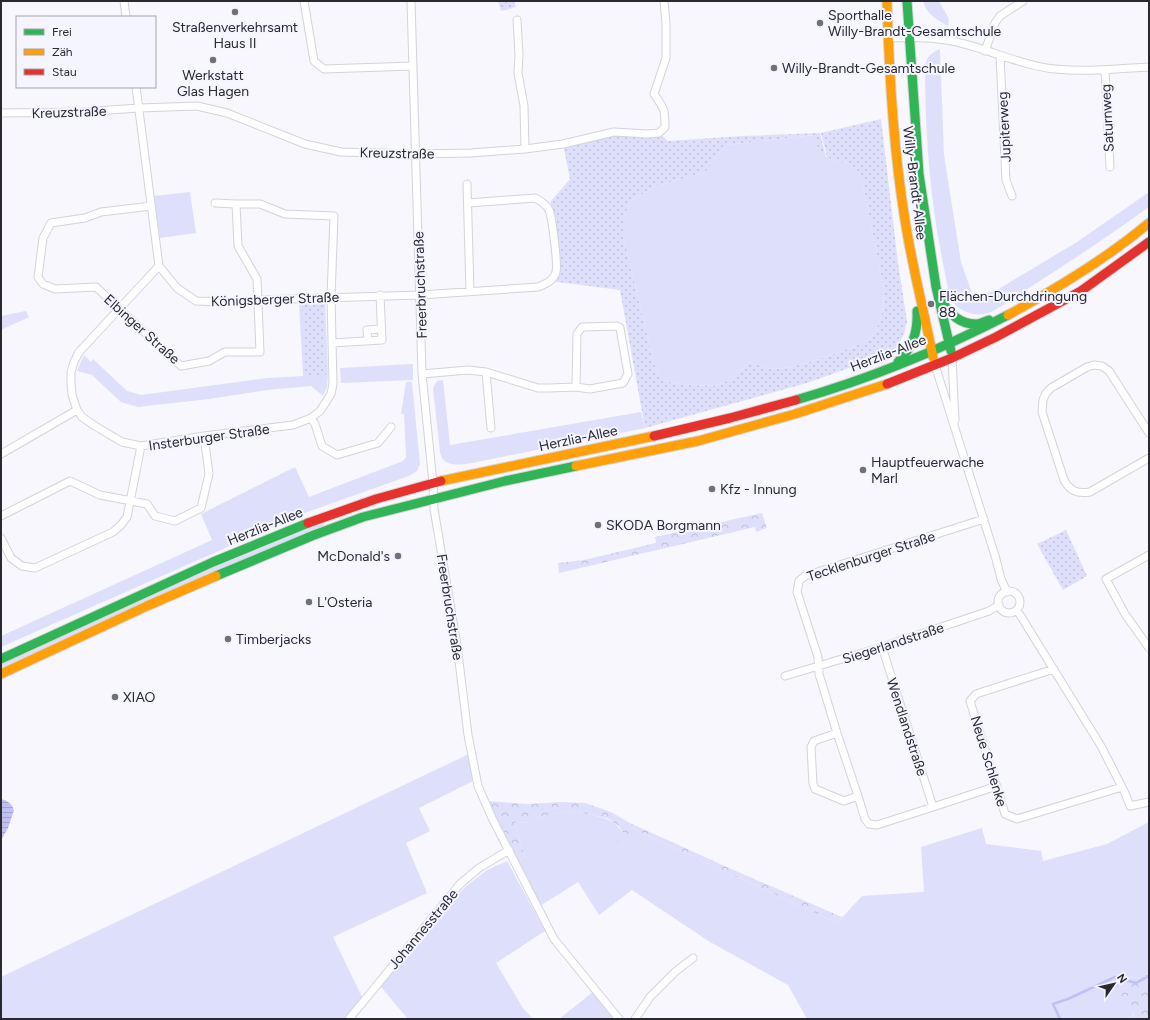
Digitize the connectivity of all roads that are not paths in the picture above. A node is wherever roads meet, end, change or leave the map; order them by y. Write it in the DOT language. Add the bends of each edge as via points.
graph roads {
  1 [pos="124,1"];
  2 [pos="304,1"];
  3 [pos="411,1"];
  4 [pos="664,1"];
  5 [pos="887,1"];
  6 [pos="907,1"];
  7 [pos="1023,1"];
  8 [pos="126,16"];
  9 [pos="517,20"];
  10 [pos="910,37"];
  11 [pos="888,38"];
  12 [pos="985,51"];
  13 [pos="1000,56"];
  14 [pos="413,66"];
  15 [pos="1149,67"];
  16 [pos="1105,70"];
  17 [pos="136,88"];
  18 [pos="139,108"];
  19 [pos="1,113"];
  20 [pos="525,149"];
  21 [pos="416,154"];
  22 [pos="1110,167"];
  23 [pos="467,184"];
  24 [pos="1012,196"];
  25 [pos="215,203"];
  26 [pos="468,203"];
  27 [pos="236,204"];
  28 [pos="151,206"];
  29 [pos="1149,223"];
  30 [pos="1149,242"];
  31 [pos="912,261"];
  32 [pos="159,266"];
  33 [pos="936,288"];
  34 [pos="470,291"];
  35 [pos="380,295"];
  36 [pos="420,295"];
  37 [pos="331,297"];
  38 [pos="259,300"];
  39 [pos="119,309"];
  40 [pos="1009,315"];
  41 [pos="381,329"];
  42 [pos="368,341"];
  43 [pos="332,343"];
  44 [pos="949,344"];
  45 [pos="932,351"];
  46 [pos="952,358"];
  47 [pos="893,366"];
  48 [pos="935,366"];
  49 [pos="486,372"];
  50 [pos="422,374"];
  51 [pos="576,387"];
  52 [pos="77,410"];
  53 [pos="311,418"];
  54 [pos="391,427"];
  55 [pos="491,428"];
  56 [pos="955,430"];
  57 [pos="1149,433"];
  58 [pos="204,436"];
  59 [pos="142,446"];
  60 [pos="1,454"];
  61 [pos="1149,458"];
  62 [pos="433,483"];
  63 [pos="434,499"];
  64 [pos="131,502"];
  65 [pos="1,516"];
  66 [pos="984,519"];
  67 [pos="1,538"];
  68 [pos="1149,555"];
  69 [pos="1007,592"];
  70 [pos="999,605"];
  71 [pos="1017,610"];
  72 [pos="882,647"];
  73 [pos="1149,648"];
  74 [pos="1,659"];
  75 [pos="819,667"];
  76 [pos="1054,669"];
  77 [pos="1,674"];
  78 [pos="785,676"];
  79 [pos="837,733"];
  80 [pos="997,786"];
  81 [pos="1122,787"];
  82 [pos="858,796"];
  83 [pos="1149,802"];
  84 [pos="933,807"];
  85 [pos="509,850"];
  86 [pos="693,958"];
  87 [pos="349,1019"];
  88 [pos="619,1019"];
  89 [pos="635,1019"];
  1 -- 8 [label="street"];
  2 -- 14 [label="street" via="314,61 324,69"];
  3 -- 14 [label="street, Freerbruchstraße"];
  4 -- 20 [label="street, Kreuzstraße" via="666,58 654,94 664,108 665,127 659,133 614,132 563,144"];
  5 -- 11 [label="main road, Willy-Brandt-Allee"];
  6 -- 10 [label="main road, Willy-Brandt-Allee"];
  7 -- 12 [label="street" via="1000,16"];
  9 -- 20 [label="street" via="518,73 524,106"];
  10 -- 11 [label="street"];
  10 -- 12 [label="street" via="952,41"];
  10 -- 33 [label="main road, Willy-Brandt-Allee" via="919,174"];
  11 -- 31 [label="main road, Willy-Brandt-Allee" via="898,168"];
  12 -- 13 [label="street"];
  13 -- 16 [label="street" via="1054,69"];
  13 -- 24 [label="street, Jupiterweg" via="1006,180"];
  14 -- 21 [label="street, Freerbruchstraße"];
  15 -- 16 [label="street"];
  16 -- 22 [label="street, Saturnweg"];
  17 -- 18 [label="street"];
  18 -- 19 [label="street, Kreuzstraße"];
  18 -- 21 [label="street, Kreuzstraße" via="197,106 226,113 305,144 341,152"];
  18 -- 28 [label="street"];
  20 -- 21 [label="street, Kreuzstraße"];
  21 -- 36 [label="street, Freerbruchstraße"];
  23 -- 26 [label="street"];
  25 -- 27 [label="street"];
  26 -- 34 [label="street"];
  26 -- 34 [label="street, Königsberger Straße" via="535,198 545,204 550,211 556,272 550,281 538,287"];
  27 -- 37 [label="street, Insterburger Straße" via="260,204 285,214 334,216"];
  27 -- 38 [label="street" via="238,246 257,278"];
  28 -- 32 [label="street"];
  28 -- 39 [label="street, Elbinger Straße" via="51,222 43,238 38,277 44,284 55,289 96,287"];
  29 -- 40 [label="main road, Herzlia-Allee" via="1073,278"];
  30 -- 46 [label="main road, Herzlia-Allee" via="1081,291"];
  31 -- 45 [label="main road, Willy-Brandt-Allee"];
  31 -- 47 [label="main road" via="917,331 907,353"];
  32 -- 38 [label="street, Königsberger Straße" via="176,288 196,301"];
  32 -- 39 [label="street"];
  33 -- 40 [label="main road" via="945,307 952,316 960,320 977,324"];
  33 -- 44 [label="main road, Willy-Brandt-Allee"];
  34 -- 36 [label="street, Königsberger Straße"];
  35 -- 36 [label="street, Königsberger Straße"];
  35 -- 37 [label="street, Königsberger Straße"];
  35 -- 41 [label="street"];
  36 -- 50 [label="street, Freerbruchstraße"];
  37 -- 38 [label="street, Königsberger Straße"];
  37 -- 43 [label="street, Insterburger Straße"];
  38 -- 39 [label="street, Elbinger Straße" via="260,352 225,352 209,361 181,366"];
  39 -- 52 [label="street" via="79,352 74,362 71,383"];
  40 -- 44 [label="main road, Herzlia-Allee"];
  41 -- 42 [label="street" via="382,340"];
  41 -- 42 [label="street" via="367,330"];
  42 -- 43 [label="street"];
  43 -- 53 [label="street, Insterburger Straße" via="331,394"];
  44 -- 45 [label="main road, Herzlia-Allee"];
  44 -- 46 [label="main road, Willy-Brandt-Allee"];
  45 -- 47 [label="main road, Herzlia-Allee"];
  45 -- 48 [label="main road, Willy-Brandt-Allee"];
  46 -- 48 [label="main road, Herzlia-Allee"];
  46 -- 56 [label="street"];
  47 -- 62 [label="main road, Herzlia-Allee" via="848,384 744,415"];
  48 -- 56 [label="street"];
  48 -- 63 [label="main road, Herzlia-Allee" via="867,391 755,426"];
  49 -- 50 [label="street" via="468,370"];
  49 -- 51 [label="street" via="538,388"];
  49 -- 55 [label="street"];
  50 -- 62 [label="street, Freerbruchstraße"];
  51 -- 51 [label="street" via="590,389 623,383 628,374 620,328 582,327 579,330"];
  52 -- 59 [label="street, Insterburger Straße" via="82,417 110,436 122,442"];
  52 -- 60 [label="street"];
  53 -- 54 [label="street" via="322,446 337,455 378,443"];
  53 -- 58 [label="street, Insterburger Straße" via="293,425"];
  56 -- 66 [label="street"];
  57 -- 61 [label="street" via="1109,371 1102,366 1087,367 1051,388 1043,400 1042,412 1064,480 1074,491 1082,494 1090,492"];
  58 -- 59 [label="street, Insterburger Straße"];
  58 -- 64 [label="street" via="209,474 201,508 175,521 155,516 147,504"];
  59 -- 64 [label="street"];
  62 -- 63 [label="street, Freerbruchstraße"];
  62 -- 74 [label="main road, Herzlia-Allee" via="365,503 284,532"];
  63 -- 77 [label="main road, Herzlia-Allee" via="363,517 314,534 148,606"];
  63 -- 85 [label="street, Freerbruchstraße" via="468,735 478,786"];
  64 -- 65 [label="street" via="100,495 70,481"];
  64 -- 67 [label="street" via="127,517 113,532 35,568 22,566 11,558"];
  66 -- 69 [label="street"];
  66 -- 75 [label="street, Tecklenburger Straße" via="805,576 799,582 797,592"];
  68 -- 73 [label="street" via="1106,579 1125,614"];
  69 -- 70 [label="street" via="1001,595"];
  69 -- 71 [label="street" via="1013,592 1018,596 1020,601"];
  70 -- 71 [label="street" via="1006,612 1012,613"];
  70 -- 72 [label="street, Siegerlandstraße" via="989,611"];
  71 -- 76 [label="street"];
  72 -- 75 [label="street, Siegerlandstraße"];
  72 -- 84 [label="street, Wendlandstraße"];
  75 -- 78 [label="street, Siegerlandstraße"];
  75 -- 79 [label="street"];
  76 -- 80 [label="street, Neue Schlenke" via="976,694 970,701"];
  76 -- 81 [label="street" via="1103,750"];
  79 -- 82 [label="street"];
  79 -- 82 [label="street" via="814,741 811,748 814,790 844,801"];
  80 -- 81 [label="street, Neue Schlenke" via="1006,814 1017,819"];
  80 -- 84 [label="street"];
  81 -- 83 [label="street" via="1130,806"];
  82 -- 84 [label="street" via="869,824 877,825"];
  85 -- 87 [label="street, Johannesstraße" via="479,868 460,884"];
  85 -- 88 [label="street, Freerbruchstraße" via="554,939"];
  86 -- 89 [label="street" via="650,997"];
}
